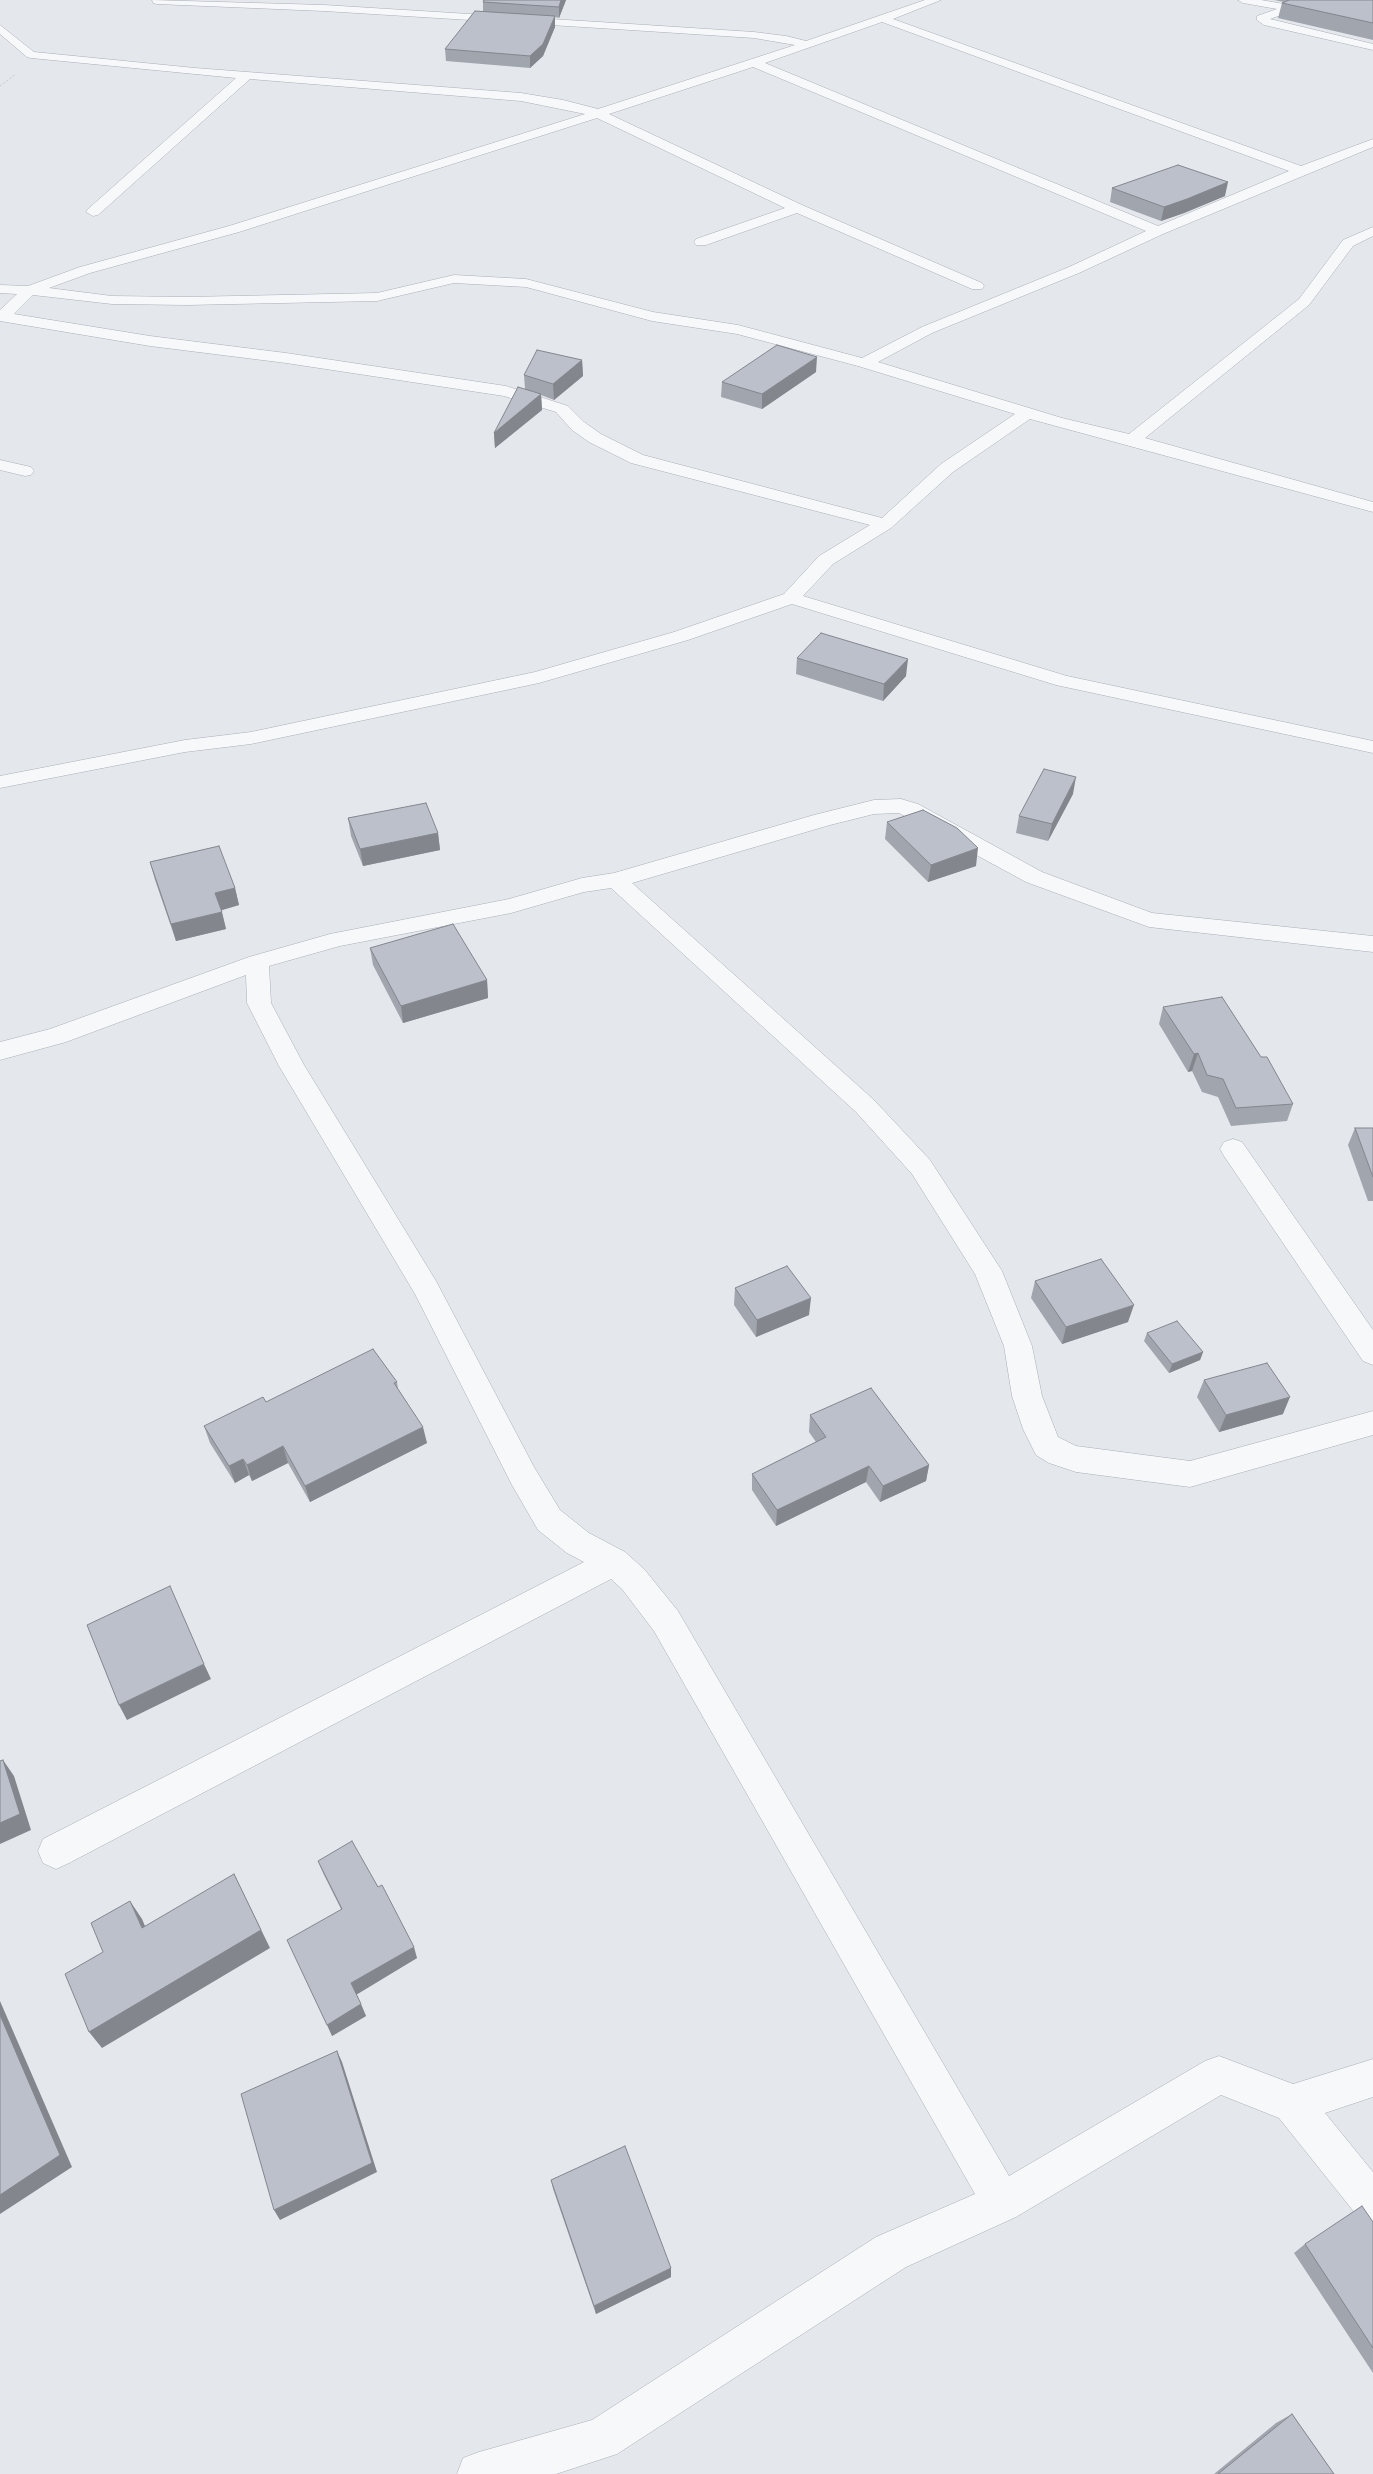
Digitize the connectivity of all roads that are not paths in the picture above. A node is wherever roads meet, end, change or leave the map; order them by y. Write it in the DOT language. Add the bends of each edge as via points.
graph roads {
  1 [pos="936,0"];
  2 [pos="1243,0"];
  3 [pos="1318,0"];
  4 [pos="157,1"];
  5 [pos="1288,8"];
  6 [pos="880,18"];
  7 [pos="0,28"];
  8 [pos="803,44"];
  9 [pos="1373,47"];
  10 [pos="754,63"];
  11 [pos="246,76"];
  12 [pos="597,113"];
  13 [pos="1373,143"];
  14 [pos="1301,171"];
  15 [pos="797,208"];
  16 [pos="93,212"];
  17 [pos="1158,231"];
  18 [pos="1373,231"];
  19 [pos="701,242"];
  20 [pos="977,286"];
  21 [pos="0,289"];
  22 [pos="29,290"];
  23 [pos="1,316"];
  24 [pos="864,363"];
  25 [pos="1028,413"];
  26 [pos="1132,440"];
  27 [pos="0,466"];
  28 [pos="25,471"];
  29 [pos="1373,507"];
  30 [pos="885,524"];
  31 [pos="791,598"];
  32 [pos="1373,747"];
  33 [pos="0,782"];
  34 [pos="616,880"];
  35 [pos="1373,944"];
  36 [pos="257,962"];
  37 [pos="0,1051"];
  38 [pos="1233,1149"];
  39 [pos="1373,1353"];
  40 [pos="1373,1422"];
  41 [pos="614,1562"];
  42 [pos="56,1851"];
  43 [pos="1373,2078"];
  44 [pos="1293,2104"];
  45 [pos="1002,2203"];
  46 [pos="1373,2204"];
  47 [pos="479,2474"];
  1 -- 6 [label="street"];
  2 -- 5 [label="street"];
  3 -- 5 [label="street"];
  4 -- 8 [label="street" via="324,8 754,35"];
  5 -- 9 [label="street" via="1261,18 1268,23"];
  6 -- 8 [label="street"];
  6 -- 14 [label="street"];
  7 -- 11 [label="street" via="31,55"];
  8 -- 10 [label="street"];
  10 -- 12 [label="street"];
  10 -- 17 [label="street"];
  11 -- 12 [label="street" via="521,97"];
  11 -- 16 [label="street"];
  12 -- 15 [label="street"];
  12 -- 22 [label="street" via="436,166 85,270"];
  13 -- 14 [label="street"];
  14 -- 17 [label="street"];
  15 -- 19 [label="street"];
  15 -- 20 [label="street"];
  17 -- 24 [label="street" via="1074,270 927,330"];
  18 -- 26 [label="street" via="1348,243 1304,302"];
  21 -- 22 [label="street"];
  22 -- 23 [label="street"];
  22 -- 24 [label="street" via="135,301 368,298 444,280 526,283 652,316 738,330"];
  23 -- 30 [label="street" via="150,341 506,391 562,409 590,434 637,458"];
  24 -- 25 [label="street"];
  25 -- 26 [label="street"];
  25 -- 30 [label="street" via="947,468"];
  26 -- 29 [label="street"];
  27 -- 28 [label="street"];
  30 -- 31 [label="street" via="826,560"];
  31 -- 32 [label="street" via="1063,681"];
  31 -- 33 [label="street" via="681,636 539,677 251,738 186,746"];
  34 -- 35 [label="street" via="822,820 874,807 901,806 1034,877 1149,920"];
  34 -- 36 [label="street" via="582,885 475,914 338,939"];
  34 -- 40 [label="street" via="864,1106 921,1167 988,1271 1018,1346 1027,1396 1047,1446 1076,1459 1190,1474"];
  36 -- 37 [label="street" via="57,1036"];
  36 -- 41 [label="street" via="259,1003 263,1011 292,1066 426,1289 549,1520 578,1542"];
  38 -- 39 [label="street"];
  41 -- 42 [label="street"];
  41 -- 45 [label="street" via="633,1579 666,1621"];
  43 -- 44 [label="street"];
  44 -- 45 [label="street" via="1219,2075"];
  44 -- 46 [label="street"];
  45 -- 47 [label="street" via="891,2252 602,2439"];
}
